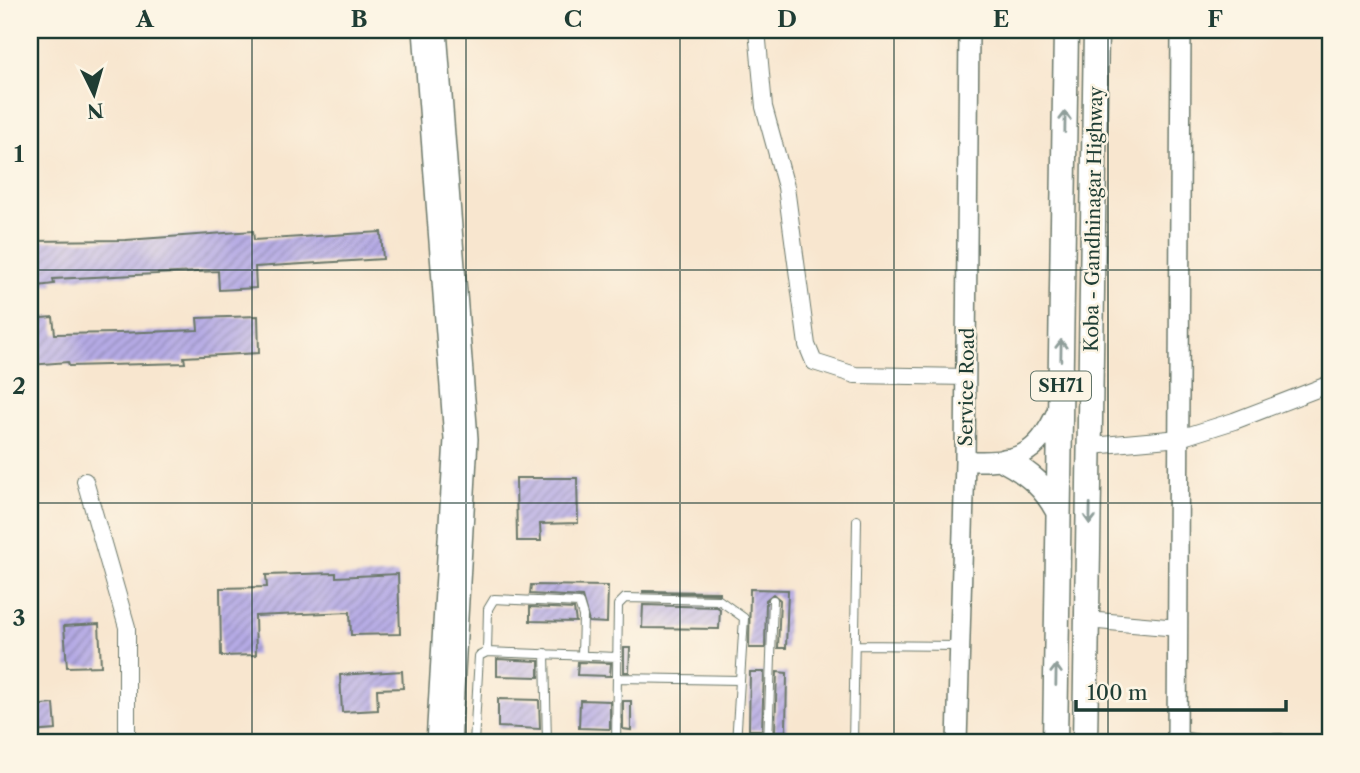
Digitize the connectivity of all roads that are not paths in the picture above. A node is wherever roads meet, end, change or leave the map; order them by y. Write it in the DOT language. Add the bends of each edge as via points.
graph roads {
  1 [pos="423,30"];
  2 [pos="437,30"];
  3 [pos="757,30"];
  4 [pos="970,30"];
  5 [pos="1066,30"];
  6 [pos="1096,30"];
  7 [pos="1181,30"];
  8 [pos="967,377"];
  9 [pos="1330,384"];
  10 [pos="1060,404"];
  11 [pos="1180,438"];
  12 [pos="1092,446"];
  13 [pos="965,461"];
  14 [pos="1006,461"];
  15 [pos="85,481"];
  16 [pos="1059,512"];
  17 [pos="857,520"];
  18 [pos="773,600"];
  19 [pos="1087,620"];
  20 [pos="1178,628"];
  21 [pos="855,645"];
  22 [pos="959,646"];
  23 [pos="487,652"];
  24 [pos="545,653"];
  25 [pos="582,655"];
  26 [pos="617,657"];
  27 [pos="618,678"];
  28 [pos="740,680"];
  29 [pos="1177,741"];
  30 [pos="127,743"];
  31 [pos="436,743"];
  32 [pos="451,743"];
  33 [pos="474,743"];
  34 [pos="547,743"];
  35 [pos="616,743"];
  36 [pos="736,743"];
  37 [pos="768,743"];
  38 [pos="853,743"];
  39 [pos="957,743"];
  40 [pos="1055,743"];
  41 [pos="1085,743"];
  42 [pos="1199,743"];
  1 -- 31 [label="street" via="454,439"];
  2 -- 32 [label="street" via="468,439"];
  3 -- 8 [label="street" via="764,107 786,187 807,345 814,362 855,375"];
  4 -- 8 [label="street, Service Road"];
  10 -- 5 [label="main road, SH71, one-way"];
  6 -- 12 [label="main road, Koba - Gandhinagar Highway / SH71"];
  7 -- 11 [label="street"];
  8 -- 13 [label="street, Service Road"];
  9 -- 11 [label="street"];
  10 -- 14 [label="street" via="1049,431 1037,444"];
  10 -- 16 [label="main road, SH71"];
  11 -- 12 [label="street"];
  11 -- 20 [label="street"];
  12 -- 19 [label="main road, Koba - Gandhinagar Highway / SH71, one-way"];
  13 -- 14 [label="street"];
  13 -- 22 [label="street, Service Road"];
  14 -- 16 [label="main road" via="1047,490"];
  15 -- 30 [label="street" via="127,627"];
  40 -- 16 [label="main road, SH71, one-way"];
  17 -- 21 [label="lane"];
  18 -- 37 [label="lane"];
  19 -- 20 [label="street"];
  19 -- 41 [label="main road, Koba - Gandhinagar Highway / SH71"];
  20 -- 29 [label="street"];
  21 -- 22 [label="lane"];
  21 -- 38 [label="lane"];
  22 -- 39 [label="street, Service Road"];
  23 -- 24 [label="lane"];
  23 -- 25 [label="lane" via="488,609 494,599 579,603"];
  23 -- 33 [label="lane" via="477,662"];
  24 -- 25 [label="lane"];
  24 -- 34 [label="lane"];
  25 -- 26 [label="lane"];
  26 -- 27 [label="lane"];
  26 -- 28 [label="lane" via="618,605 625,598 719,600 744,618"];
  27 -- 28 [label="lane"];
  27 -- 35 [label="lane"];
  28 -- 36 [label="lane"];
  29 -- 42 [label="street"];
}
